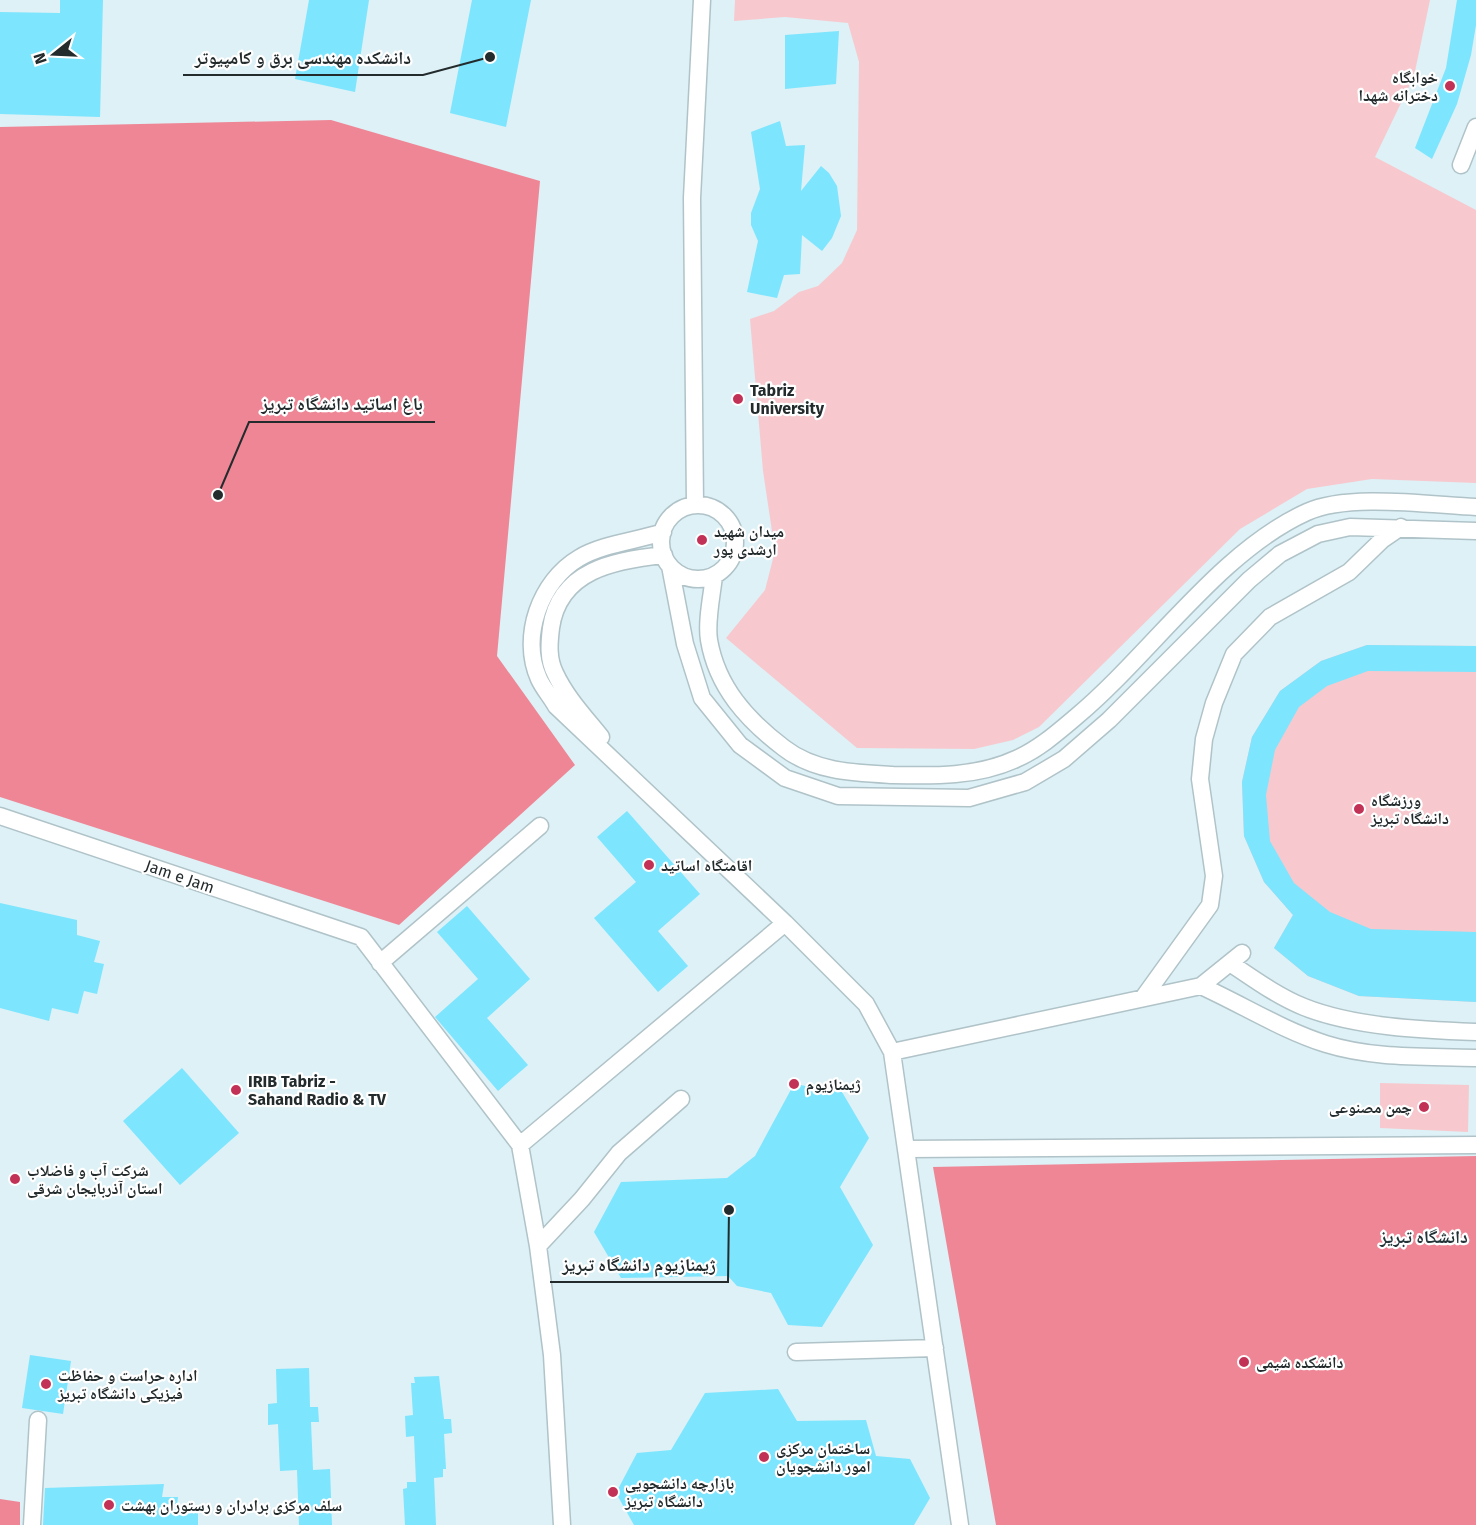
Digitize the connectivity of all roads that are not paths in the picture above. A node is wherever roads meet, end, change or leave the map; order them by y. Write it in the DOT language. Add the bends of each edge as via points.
graph roads {
  1 [pos="702,0"];
  2 [pos="1476,127"];
  3 [pos="1461,165"];
  4 [pos="695,505"];
  5 [pos="1476,507"];
  6 [pos="1401,527"];
  7 [pos="1476,531"];
  8 [pos="663,532"];
  9 [pos="667,561"];
  10 [pos="714,576"];
  11 [pos="637,782"];
  12 [pos="0,816"];
  13 [pos="540,826"];
  14 [pos="785,923"];
  15 [pos="380,963"];
  16 [pos="1202,986"];
  17 [pos="1143,998"];
  18 [pos="1476,1032"];
  19 [pos="892,1052"];
  20 [pos="1476,1058"];
  21 [pos="681,1099"];
  22 [pos="1476,1144"];
  23 [pos="520,1145"];
  24 [pos="906,1149"];
  25 [pos="538,1246"];
  26 [pos="934,1348"];
  27 [pos="796,1352"];
  28 [pos="38,1420"];
  29 [pos="32,1525"];
  30 [pos="562,1525"];
  31 [pos="960,1525"];
  1 -- 4 [label="street" via="692,198"];
  2 -- 3 [label="street"];
  4 -- 8 [label="street" via="675,513"];
  4 -- 10 [label="street" via="717,510 732,527 735,538 730,560"];
  5 -- 10 [label="street" via="1348,503 1310,511 1267,534 1232,563 1093,703 1050,739 1016,760 966,774 843,772 796,757 757,727 724,687 708,639"];
  6 -- 7 [label="street"];
  6 -- 9 [label="street" via="1350,527 1318,534 1280,554 1064,759 1025,782 969,798 838,796 785,778 740,745 702,698 685,644"];
  6 -- 17 [label="street" via="1349,572 1270,617 1234,654 1204,739 1200,779 1213,869 1210,905"];
  8 -- 9 [label="street"];
  8 -- 11 [label="street" via="601,548 579,558 552,580 537,612 531,649 539,679 556,706"];
  9 -- 10 [label="street" via="680,574 691,578"];
  9 -- 11 [label="street" via="606,564 588,572 565,591 552,617 548,648 554,672"];
  11 -- 14 [label="street"];
  12 -- 15 [label="street, Jam e Jam" via="361,937"];
  13 -- 15 [label="street"];
  14 -- 19 [label="street" via="866,1004"];
  14 -- 23 [label="street"];
  15 -- 23 [label="street"];
  16 -- 17 [label="street"];
  16 -- 18 [label="street" via="1236,958 1271,991 1306,1008 1396,1028"];
  16 -- 20 [label="street" via="1262,1018 1325,1043 1364,1053"];
  17 -- 19 [label="street"];
  19 -- 24 [label="street"];
  21 -- 25 [label="street" via="619,1153"];
  22 -- 24 [label="street"];
  23 -- 25 [label="street"];
  24 -- 26 [label="street"];
  25 -- 30 [label="street" via="552,1355"];
  26 -- 27 [label="street"];
  26 -- 31 [label="street"];
  28 -- 29 [label="street"];
}
